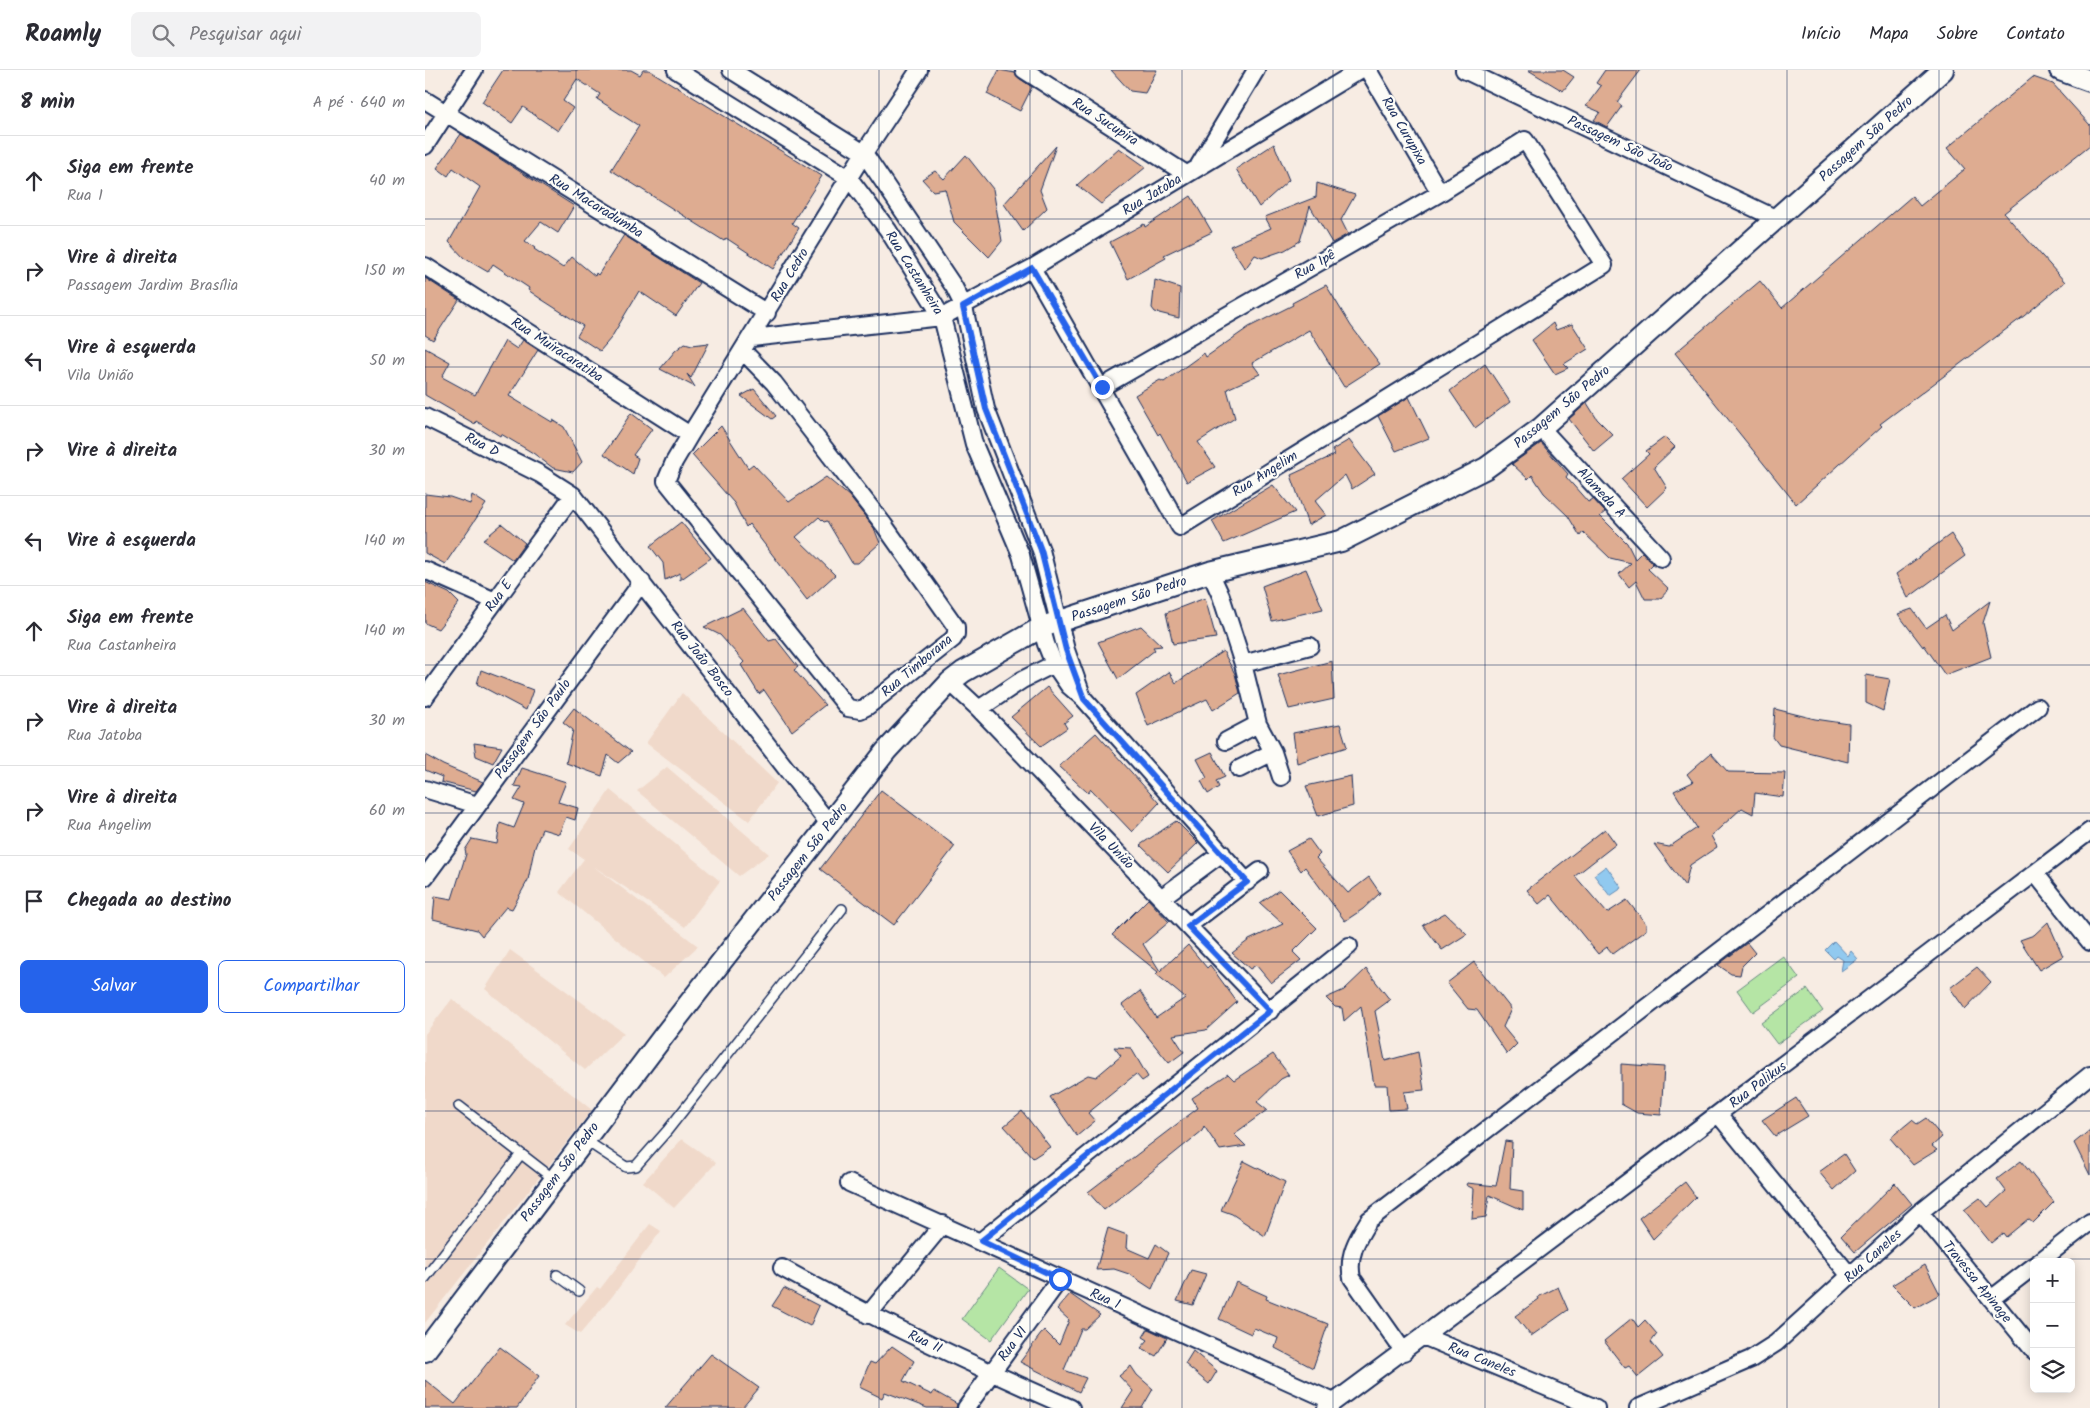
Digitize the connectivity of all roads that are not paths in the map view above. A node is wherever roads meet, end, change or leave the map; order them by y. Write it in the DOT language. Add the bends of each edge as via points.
graph roads {
  1 [pos="474,70"];
  2 [pos="677,70"];
  3 [pos="731,70"];
  4 [pos="919,70"];
  5 [pos="1024,70"];
  6 [pos="1256,70"];
  7 [pos="1360,70"];
  8 [pos="1368,70"];
  9 [pos="1464,70"];
  10 [pos="2060,70"];
  11 [pos="1936,72"];
  12 [pos="2090,81"];
  13 [pos="425,100"];
  14 [pos="446,113"];
  15 [pos="425,146"];
  16 [pos="864,154"];
  17 [pos="1192,171"];
  18 [pos="849,178"];
  19 [pos="1440,193"];
  20 [pos="1777,219"];
  21 [pos="1604,265"];
  22 [pos="425,266"];
  23 [pos="1032,268"];
  24 [pos="963,307"];
  25 [pos="767,313"];
  26 [pos="942,317"];
  27 [pos="747,344"];
  28 [pos="1102,387"];
  29 [pos="425,416"];
  30 [pos="1541,428"];
  31 [pos="690,434"];
  32 [pos="666,481"];
  33 [pos="573,495"];
  34 [pos="1041,550"];
  35 [pos="1021,555"];
  36 [pos="1661,558"];
  37 [pos="425,570"];
  38 [pos="1210,572"];
  39 [pos="642,582"];
  40 [pos="495,601"];
  41 [pos="1051,624"];
  42 [pos="1310,646"];
  43 [pos="1054,664"];
  44 [pos="1243,664"];
  45 [pos="950,682"];
  46 [pos="425,697"];
  47 [pos="1084,699"];
  48 [pos="2038,706"];
  49 [pos="979,709"];
  50 [pos="1258,724"];
  51 [pos="1227,741"];
  52 [pos="1273,752"];
  53 [pos="1239,769"];
  54 [pos="1281,777"];
  55 [pos="425,789"];
  56 [pos="477,805"];
  57 [pos="830,824"];
  58 [pos="2090,831"];
  59 [pos="1222,853"];
  60 [pos="1260,871"];
  61 [pos="2035,873"];
  62 [pos="425,877"];
  63 [pos="1247,882"];
  64 [pos="1161,898"];
  65 [pos="842,909"];
  66 [pos="1188,926"];
  67 [pos="2090,942"];
  68 [pos="1349,946"];
  69 [pos="1270,1011"];
  70 [pos="2090,1075"];
  71 [pos="459,1106"];
  72 [pos="1719,1115"];
  73 [pos="585,1140"];
  74 [pos="521,1154"];
  75 [pos="555,1180"];
  76 [pos="849,1183"];
  77 [pos="1921,1212"];
  78 [pos="2090,1222"];
  79 [pos="943,1224"];
  80 [pos="981,1241"];
  81 [pos="2044,1258"];
  82 [pos="782,1268"];
  83 [pos="2030,1269"];
  84 [pos="557,1275"];
  85 [pos="1850,1276"];
  86 [pos="425,1278"];
  87 [pos="1060,1279"];
  88 [pos="579,1291"];
  89 [pos="1991,1299"];
  90 [pos="868,1315"];
  91 [pos="1423,1336"];
  92 [pos="2032,1348"];
  93 [pos="425,1351"];
  94 [pos="1404,1352"];
  95 [pos="992,1374"];
  96 [pos="1330,1405"];
  97 [pos="966,1408"];
  98 [pos="1071,1408"];
  99 [pos="1596,1408"];
  100 [pos="1638,1408"];
  1 -- 14 [label="street"];
  2 -- 18 [label="street, Rua Castanheira"];
  3 -- 16 [label="street, Rua Castanheira"];
  4 -- 16 [label="street, Rua Cedro"];
  5 -- 17 [label="street, Rua Sucupira"];
  6 -- 17 [label="street"];
  7 -- 17 [label="street, Rua Jatoba"];
  8 -- 19 [label="street, Rua Curupixa"];
  9 -- 20 [label="street, Passagem São João"];
  10 -- 12 [label="street"];
  11 -- 20 [label="street, Passagem São Pedro"];
  13 -- 14 [label="street, Rua Macaradumba"];
  14 -- 15 [label="street"];
  14 -- 25 [label="street, Rua Macaradumba"];
  16 -- 18 [label="street, Rua Cedro"];
  16 -- 24 [label="street, Rua Castanheira" via="954,287"];
  17 -- 23 [label="street, Rua Jatoba"];
  18 -- 25 [label="street, Rua Cedro"];
  18 -- 26 [label="street, Rua Castanheira" via="888,230"];
  19 -- 21 [label="street, Rua Ipê" via="1525,140"];
  19 -- 28 [label="street, Rua Ipê"];
  20 -- 30 [label="street, Passagem São Pedro" via="1616,368"];
  21 -- 28 [label="street, Rua Angelim" via="1180,527"];
  22 -- 31 [label="street, Rua Muiracaratiba"];
  23 -- 24 [label="street, Rua Jatoba"];
  23 -- 28 [label="street, Rua Angelim"];
  24 -- 26 [label="street, Rua Jatoba"];
  24 -- 34 [label="street, Rua Castanheira" via="986,409"];
  25 -- 27 [label="street, Rua Cedro"];
  26 -- 27 [label="street, Rua Jatoba"];
  26 -- 35 [label="street, Rua Castanheira" via="974,444"];
  27 -- 31 [label="street, Rua Cedro"];
  27 -- 32 [label="street, Rua Timborana" via="884,525 951,618 956,634 869,706 860,710 847,708"];
  29 -- 33 [label="street, Rua D" via="540,474"];
  30 -- 36 [label="street, Alameda A"];
  30 -- 38 [label="street, Passagem São Pedro" via="1486,468 1341,541"];
  31 -- 32 [label="street, Rua Cedro"];
  33 -- 39 [label="street, Rua João Bosco"];
  33 -- 40 [label="street, Rua E"];
  34 -- 35 [label="street"];
  34 -- 41 [label="street, Rua Castanheira"];
  35 -- 41 [label="street, Rua Castanheira"];
  37 -- 40 [label="street"];
  38 -- 41 [label="street, Passagem São Pedro"];
  38 -- 44 [label="street"];
  39 -- 56 [label="street, Passagem São Paulo"];
  39 -- 57 [label="street, Rua João Bosco"];
  40 -- 46 [label="street, Rua E"];
  41 -- 43 [label="street"];
  41 -- 45 [label="street, Passagem São Pedro"];
  41 -- 47 [label="street" via="1066,650"];
  42 -- 44 [label="street"];
  43 -- 47 [label="street" via="1069,686"];
  43 -- 49 [label="street"];
  44 -- 50 [label="street"];
  45 -- 49 [label="street, Vila União"];
  45 -- 57 [label="street, Passagem São Pedro" via="886,751"];
  47 -- 59 [label="street"];
  48 -- 94 [label="street" via="1369,1220 1351,1254 1352,1278"];
  49 -- 64 [label="street, Vila União"];
  50 -- 51 [label="street"];
  50 -- 52 [label="street"];
  52 -- 53 [label="street"];
  52 -- 54 [label="street"];
  55 -- 56 [label="street"];
  56 -- 62 [label="street, Passagem São Paulo"];
  57 -- 73 [label="street, Passagem São Pedro"];
  58 -- 61 [label="street, Rua Palikus"];
  59 -- 63 [label="street"];
  59 -- 64 [label="street"];
  60 -- 63 [label="street"];
  61 -- 67 [label="street"];
  61 -- 72 [label="street, Rua Palikus"];
  63 -- 66 [label="street"];
  64 -- 66 [label="street, Vila União"];
  65 -- 73 [label="lane" via="636,1166 626,1167"];
  66 -- 69 [label="street, Vila União"];
  68 -- 69 [label="street"];
  69 -- 80 [label="street"];
  70 -- 77 [label="street, Rua Caneles"];
  71 -- 74 [label="lane"];
  72 -- 85 [label="street"];
  72 -- 91 [label="street, Rua Palikus"];
  73 -- 75 [label="street, Passagem São Pedro"];
  74 -- 75 [label="lane"];
  74 -- 86 [label="lane"];
  75 -- 93 [label="street, Passagem São Pedro"];
  76 -- 79 [label="street, Rua 1"];
  77 -- 85 [label="street, Rua Caneles"];
  77 -- 89 [label="street, Travessa Apinage"];
  78 -- 81 [label="street"];
  79 -- 80 [label="street, Rua 1"];
  79 -- 90 [label="street"];
  80 -- 87 [label="street, Rua 1"];
  82 -- 90 [label="street, Rua II"];
  83 -- 89 [label="street"];
  84 -- 88 [label="lane"];
  85 -- 100 [label="street, Rua Caneles" via="1776,1343 1751,1359"];
  87 -- 95 [label="street, Rua VI"];
  87 -- 96 [label="street, Rua 1"];
  89 -- 92 [label="street, Travessa Apinage"];
  90 -- 95 [label="street, Rua II"];
  91 -- 94 [label="street, Rua Palikus"];
  91 -- 99 [label="street, Rua Caneles"];
  94 -- 96 [label="street, Rua Palikus"];
  95 -- 97 [label="street, Rua VI"];
  95 -- 98 [label="street, Rua II"];
}
